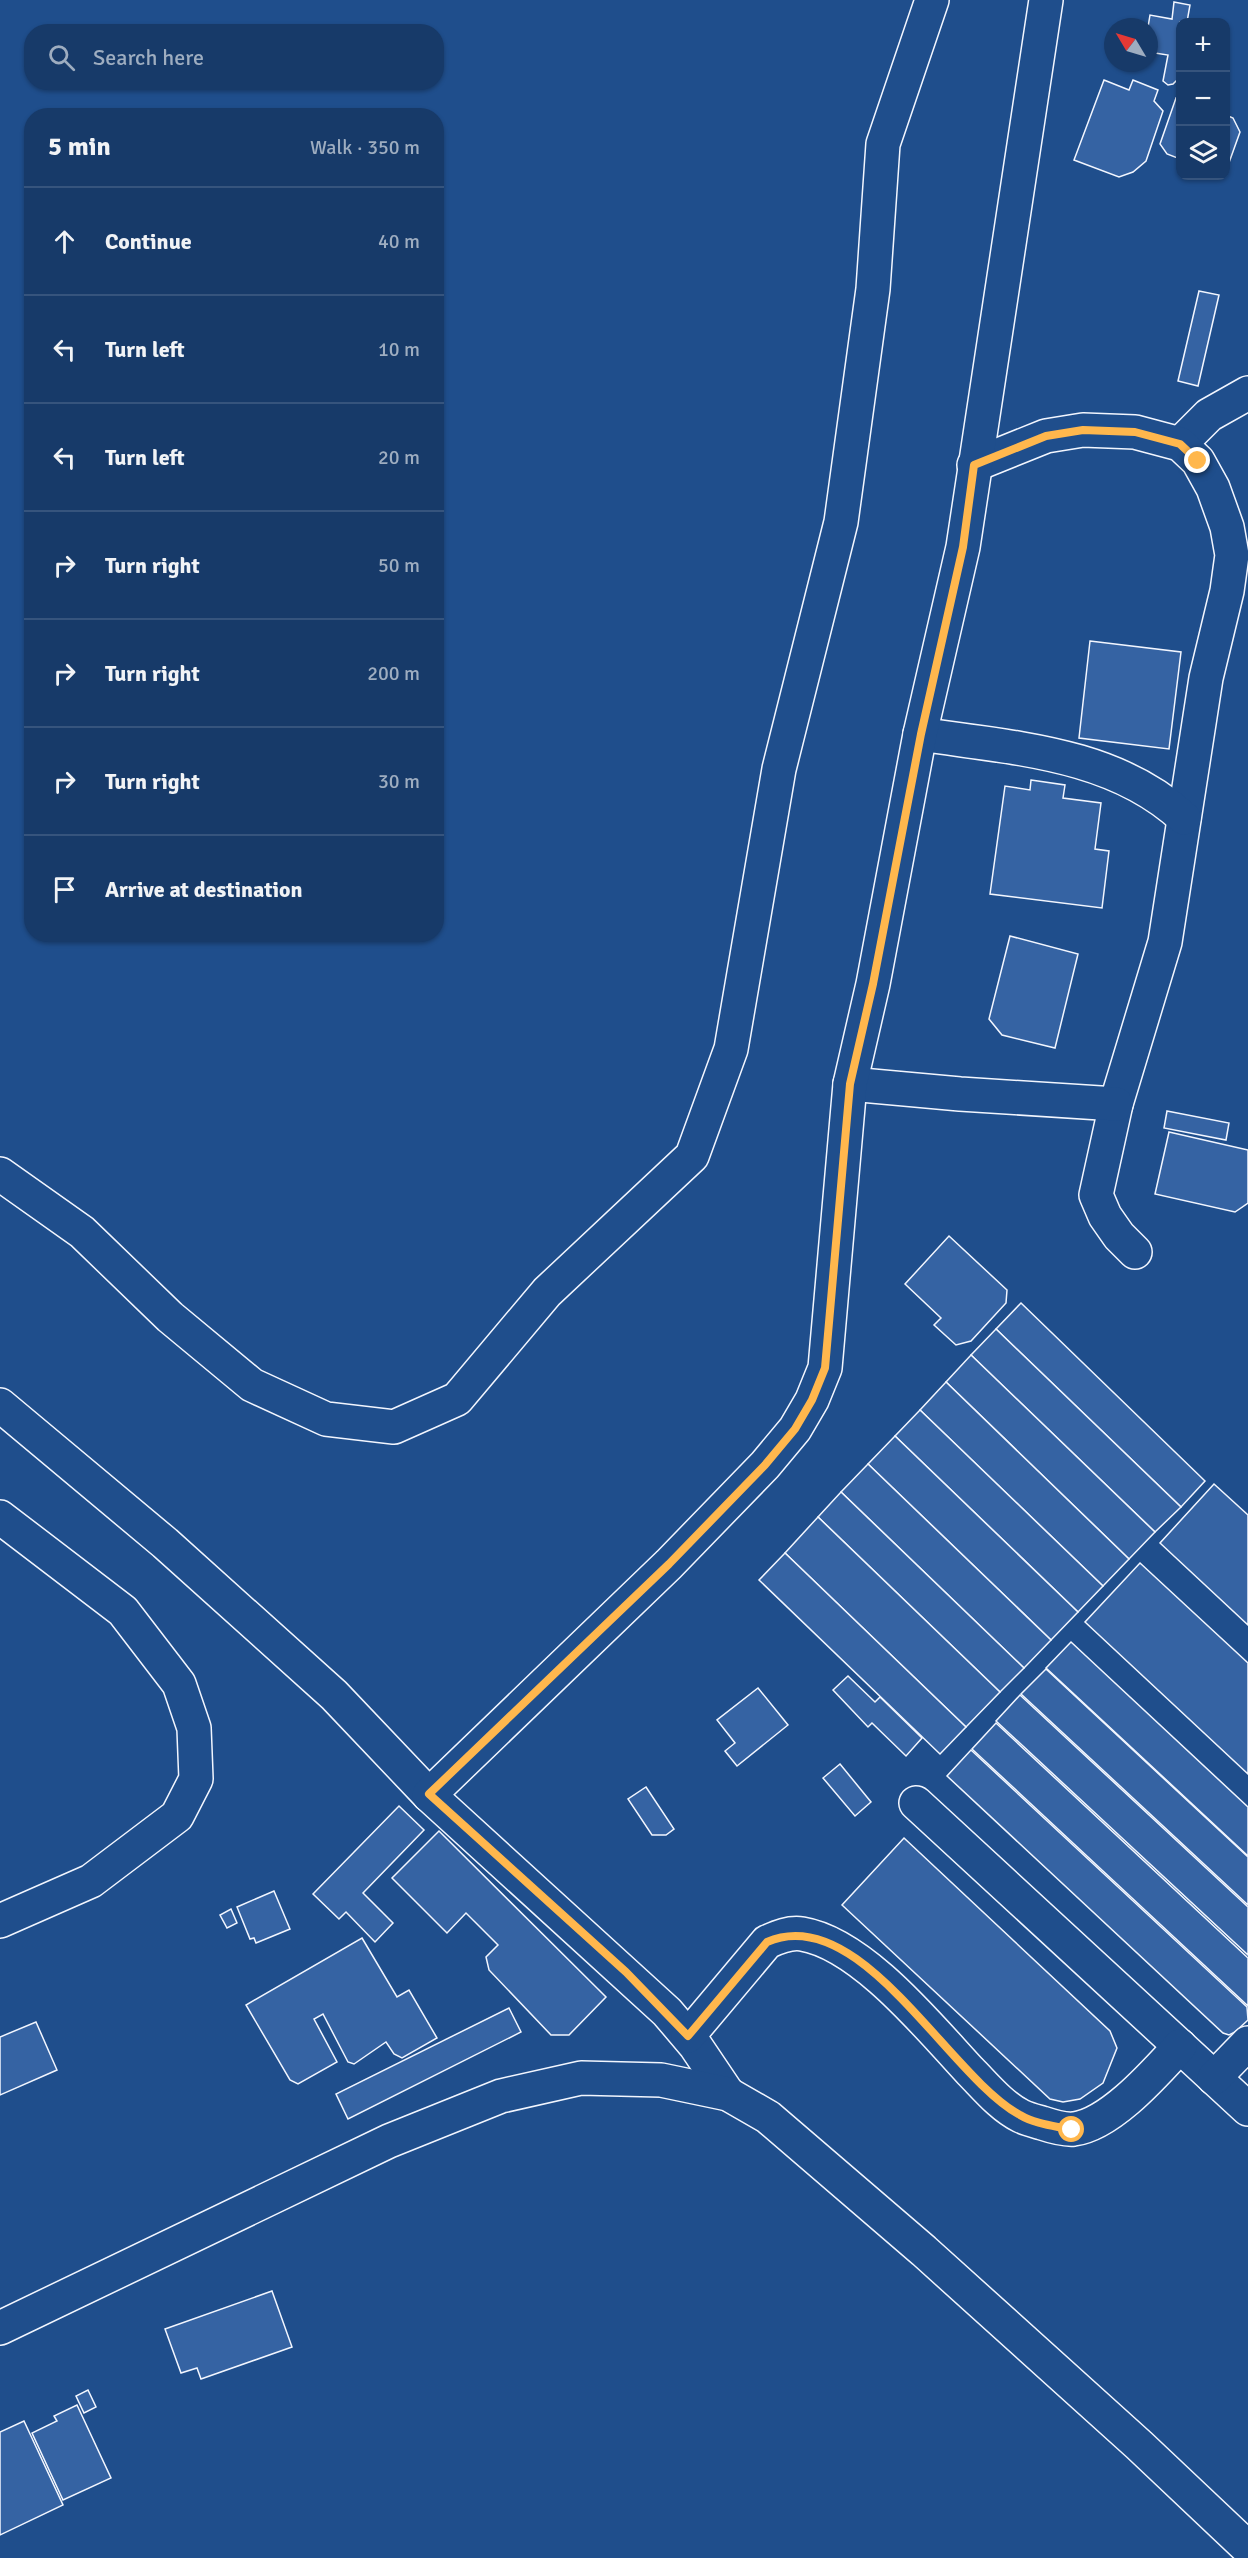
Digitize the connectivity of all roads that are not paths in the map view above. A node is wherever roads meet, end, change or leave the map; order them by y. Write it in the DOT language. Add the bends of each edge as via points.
graph roads {
  1 [pos="932,0"];
  2 [pos="1046,0"];
  3 [pos="1248,393"];
  4 [pos="1180,444"];
  5 [pos="974,465"];
  6 [pos="921,734"];
  7 [pos="1184,818"];
  8 [pos="850,1084"];
  9 [pos="1116,1104"];
  10 [pos="0,1174"];
  11 [pos="1135,1252"];
  12 [pos="0,1405"];
  13 [pos="0,1517"];
  14 [pos="418,1783"];
  15 [pos="916,1803"];
  16 [pos="0,1921"];
  17 [pos="688,2036"];
  18 [pos="1248,2043"];
  19 [pos="1180,2046"];
  20 [pos="1214,2078"];
  21 [pos="728,2094"];
  22 [pos="1248,2109"];
  23 [pos="0,2328"];
  24 [pos="1248,2548"];
  1 -- 10 [label="street" via="884,144 873,289 841,522 779,769 731,1049 692,1155 547,1292 457,1399 394,1427 326,1419 252,1385 170,1317 82,1232"];
  2 -- 5 [label="street"];
  3 -- 4 [label="street" via="1209,415"];
  4 -- 5 [label="street" via="1135,432 1083,430 1046,436"];
  4 -- 7 [label="street" via="1198,461 1213,488 1232,555 1206,678"];
  5 -- 6 [label="street" via="963,547"];
  6 -- 7 [label="street" via="1067,757 1125,777 1167,802"];
  6 -- 8 [label="street"];
  7 -- 9 [label="street" via="1165,942"];
  8 -- 9 [label="street"];
  8 -- 14 [label="street" via="825,1368 801,1419 765,1465 669,1564"];
  9 -- 11 [label="street" via="1096,1195 1105,1216"];
  12 -- 14 [label="street" via="165,1543 334,1695"];
  13 -- 16 [label="street" via="123,1611 179,1684 194,1728 196,1779 177,1816 91,1881"];
  14 -- 17 [label="street" via="626,1972"];
  15 -- 19 [label="street"];
  17 -- 19 [label="street" via="767,1942 799,1934 822,1939 857,1959 902,1999 993,2096 1020,2115 1049,2125 1072,2130 1094,2123 1135,2095"];
  17 -- 21 [label="street"];
  18 -- 20 [label="street"];
  19 -- 20 [label="street"];
  20 -- 22 [label="street"];
  21 -- 23 [label="street" via="662,2080 581,2078 501,2096 389,2141"];
  21 -- 24 [label="street" via="768,2117 924,2251"];
}
